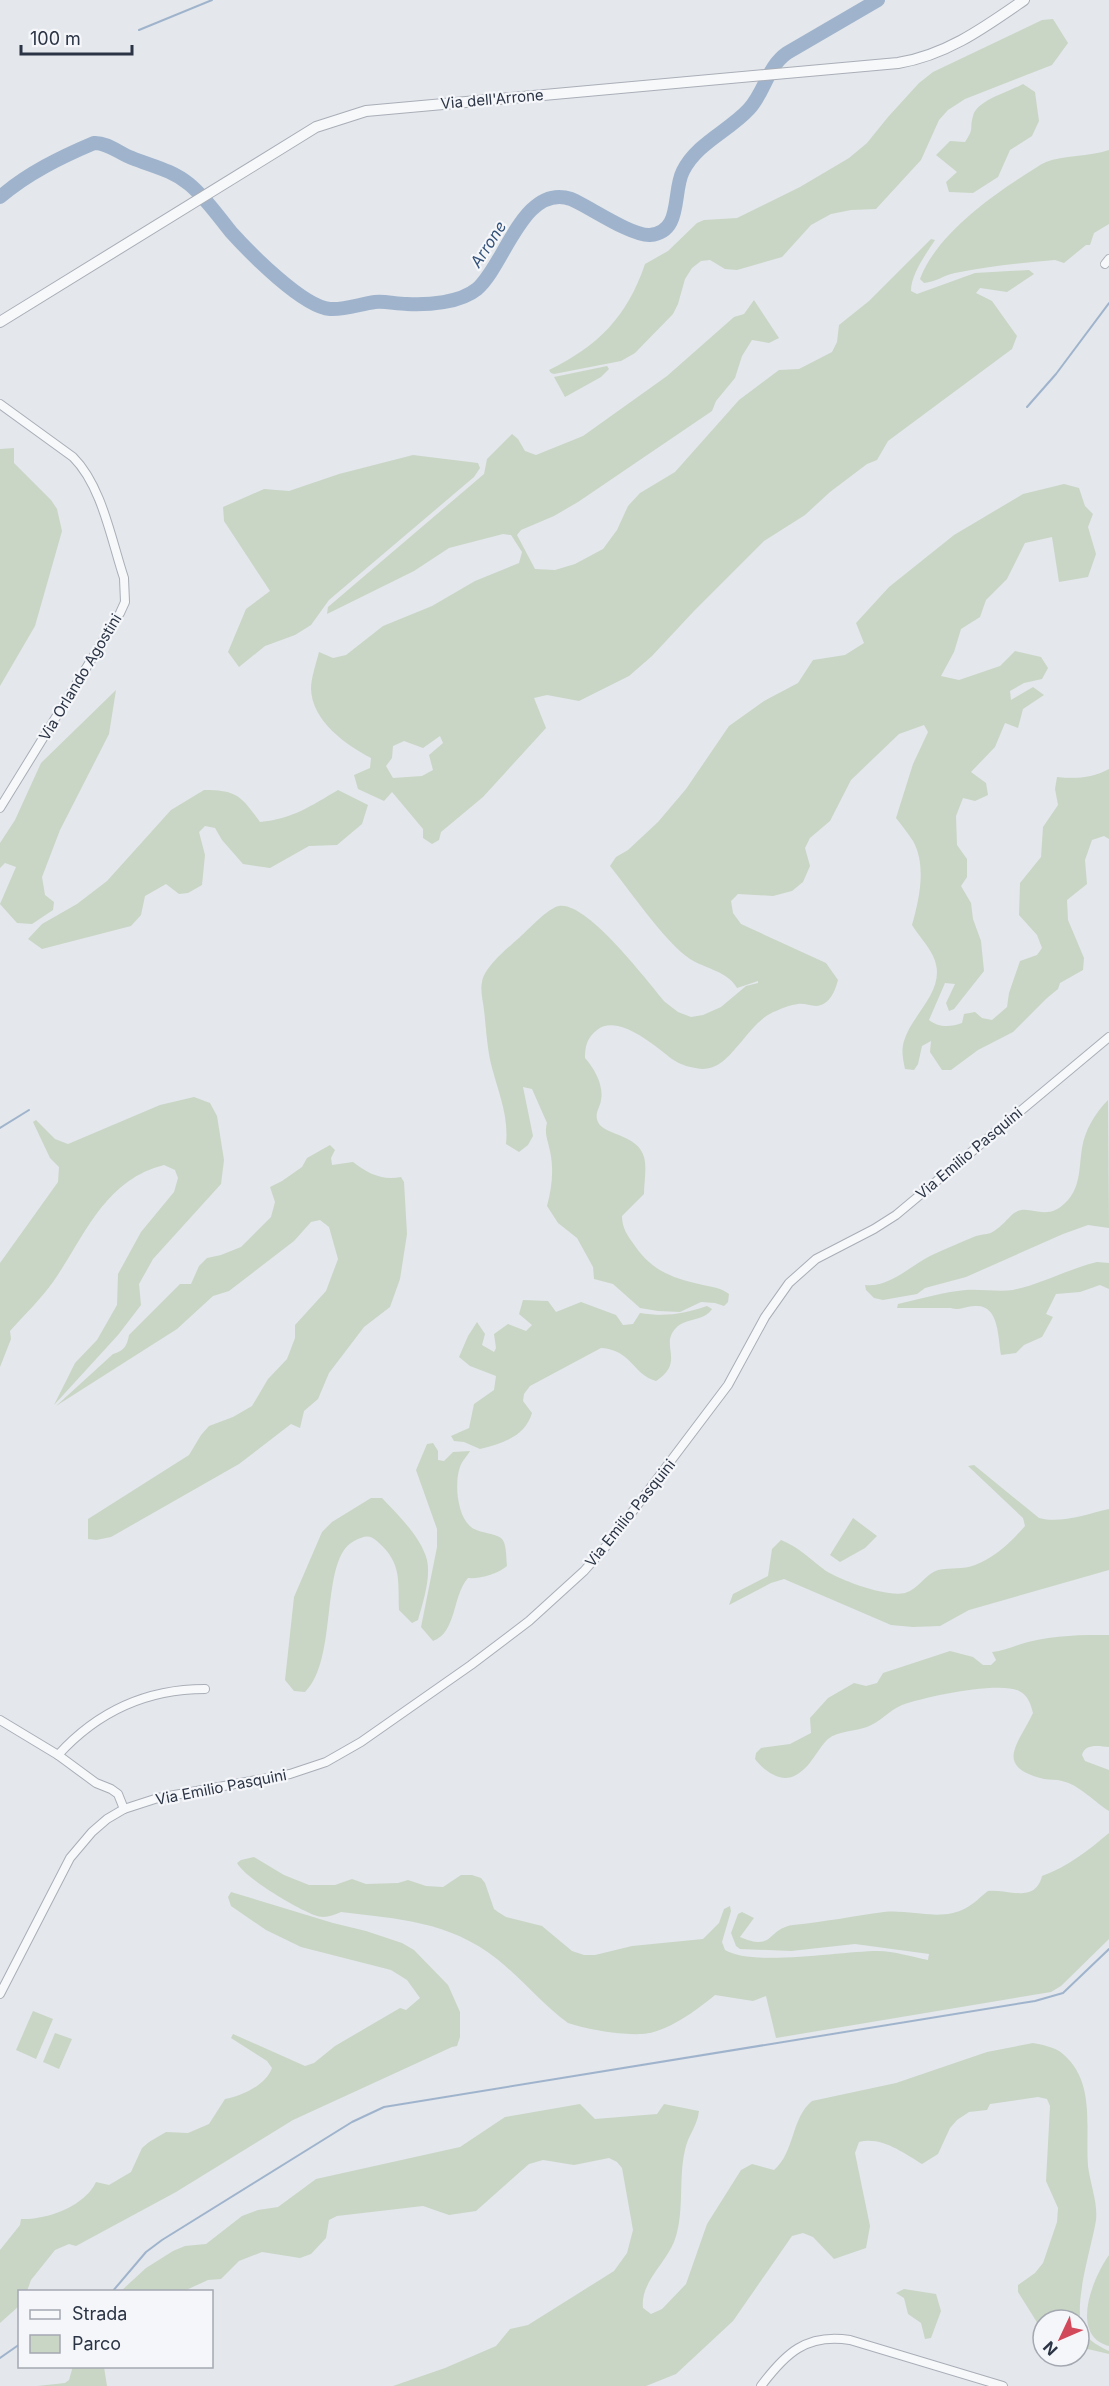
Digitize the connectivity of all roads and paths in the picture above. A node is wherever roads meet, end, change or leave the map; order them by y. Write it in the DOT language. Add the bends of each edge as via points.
graph roads {
  1 [pos="1024,0"];
  2 [pos="0,322"];
  3 [pos="0,404"];
  4 [pos="0,808"];
  5 [pos="1109,1037"];
  6 [pos="205,1689"];
  7 [pos="0,1720"];
  8 [pos="58,1755"];
  9 [pos="124,1809"];
  10 [pos="0,1994"];
  11 [pos="761,2386"];
  12 [pos="1003,2386"];
  1 -- 2 [label="street, Via dell'Arrone" via="973,35 925,57 886,65 366,111 316,127"];
  3 -- 4 [label="street, Via Orlando Agostini" via="83,467 93,483 126,589 120,613"];
  5 -- 9 [label="street, Via Emilio Pasquini" via="896,1215 816,1259 793,1278 765,1317 728,1385 614,1537 529,1622 370,1736 327,1762 290,1774 158,1798"];
  6 -- 8 [label="street" via="174,1691 127,1703"];
  7 -- 8 [label="street"];
  8 -- 9 [label="street" via="118,1794"];
  9 -- 10 [label="street, Via Emilio Pasquini" via="92,1832 70,1858"];
  11 -- 12 [label="street" via="793,2351 812,2341 835,2338"];
}
